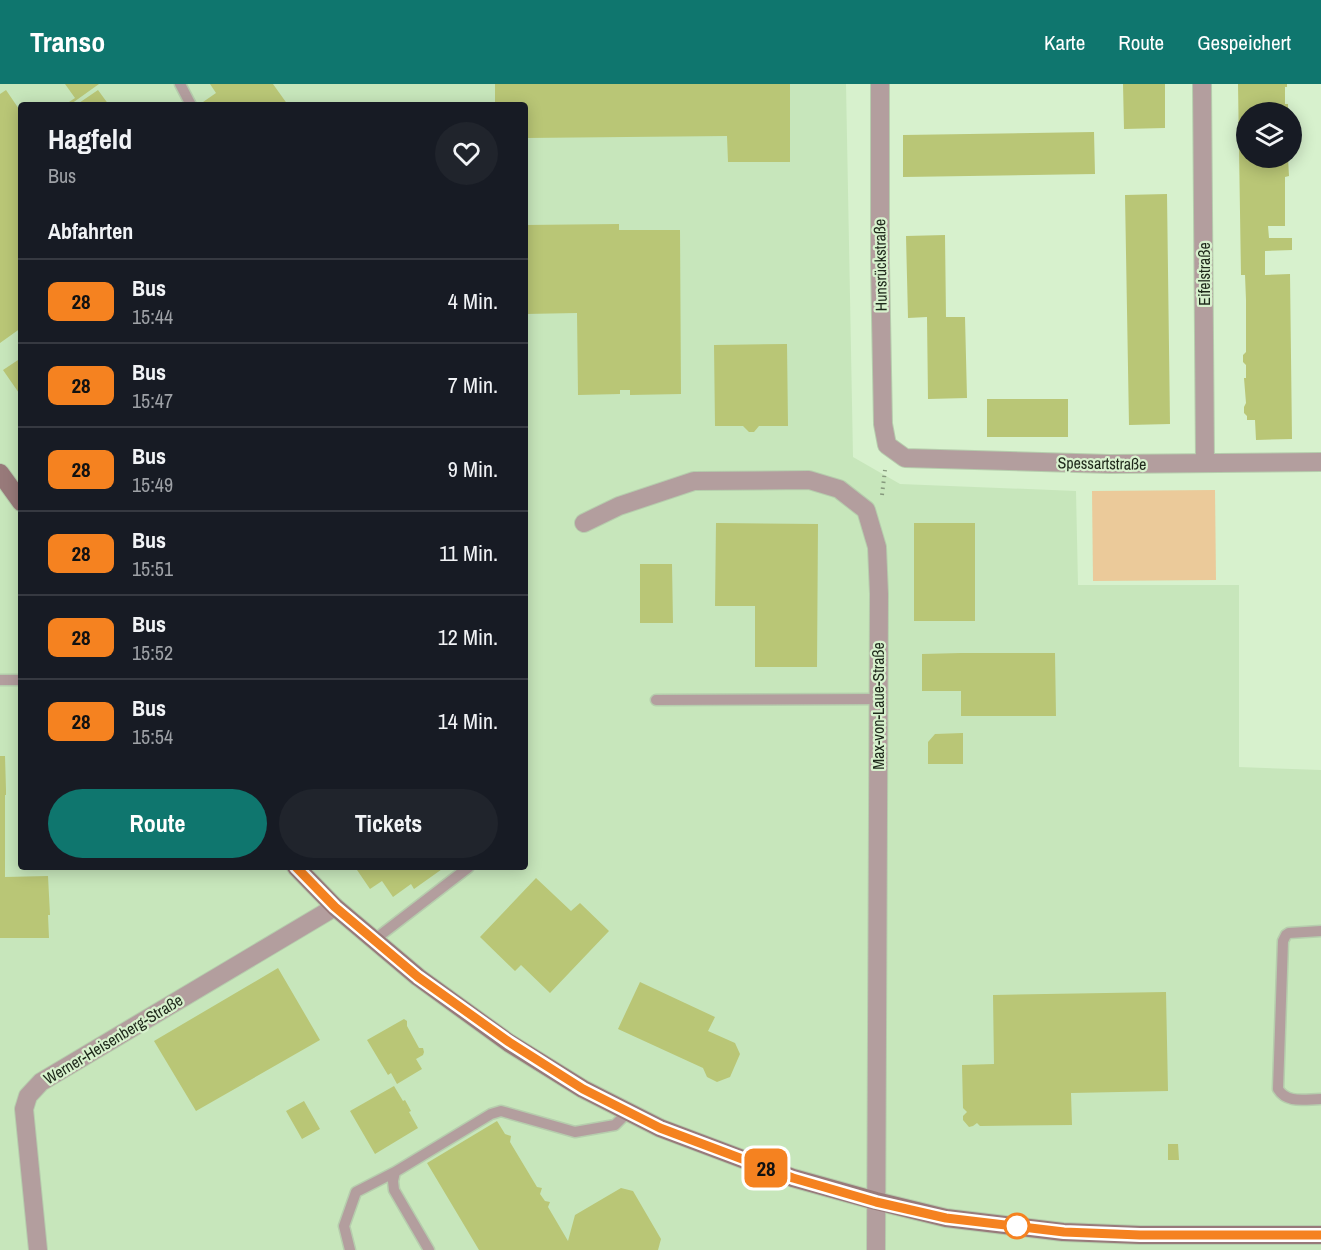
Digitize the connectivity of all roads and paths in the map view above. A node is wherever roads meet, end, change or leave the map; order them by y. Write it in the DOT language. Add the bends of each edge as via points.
graph roads {
  1 [pos="180,84"];
  2 [pos="880,84"];
  3 [pos="1202,84"];
  4 [pos="189,102"];
  5 [pos="887,445"];
  6 [pos="1321,462"];
  7 [pos="1205,463"];
  8 [pos="3,484"];
  9 [pos="18,498"];
  10 [pos="584,523"];
  11 [pos="0,680"];
  12 [pos="18,680"];
  13 [pos="878,699"];
  14 [pos="656,700"];
  15 [pos="299,870"];
  16 [pos="465,870"];
  17 [pos="335,907"];
  18 [pos="1321,931"];
  19 [pos="374,939"];
  20 [pos="1321,1100"];
  21 [pos="628,1112"];
  22 [pos="395,1172"];
  23 [pos="876,1202"];
  24 [pos="1321,1235"];
  25 [pos="39,1250"];
  26 [pos="350,1250"];
  27 [pos="429,1250"];
  28 [pos="876,1250"];
  1 -- 4 [label="lane"];
  2 -- 5 [label="street, Hunsrückstraße" via="882,413"];
  3 -- 7 [label="street, Eifelstraße"];
  5 -- 7 [label="street, Spessartstraße" via="905,458"];
  6 -- 7 [label="street, Spessartstraße"];
  8 -- 9 [label="street"];
  10 -- 13 [label="street, Max-von-Laue-Straße" via="619,506 694,481 808,480 839,489 866,510 877,547"];
  11 -- 12 [label="lane"];
  13 -- 14 [label="lane"];
  13 -- 23 [label="street, Max-von-Laue-Straße"];
  15 -- 17 [label="street"];
  16 -- 19 [label="lane"];
  17 -- 19 [label="street"];
  17 -- 25 [label="street, Werner-Heisenberg-Straße" via="34,1089 24,1109"];
  18 -- 20 [label="lane" via="1289,933 1283,941 1278,1089 1289,1099"];
  19 -- 21 [label="street" via="418,977 509,1042"];
  21 -- 22 [label="lane" via="615,1125 575,1132 511,1112 491,1113"];
  21 -- 23 [label="street" via="793,1178"];
  22 -- 26 [label="lane" via="356,1192 344,1226"];
  22 -- 27 [label="lane" via="394,1190"];
  23 -- 24 [label="street" via="946,1218 1064,1232"];
  23 -- 28 [label="street, Max-von-Laue-Straße"];
}
